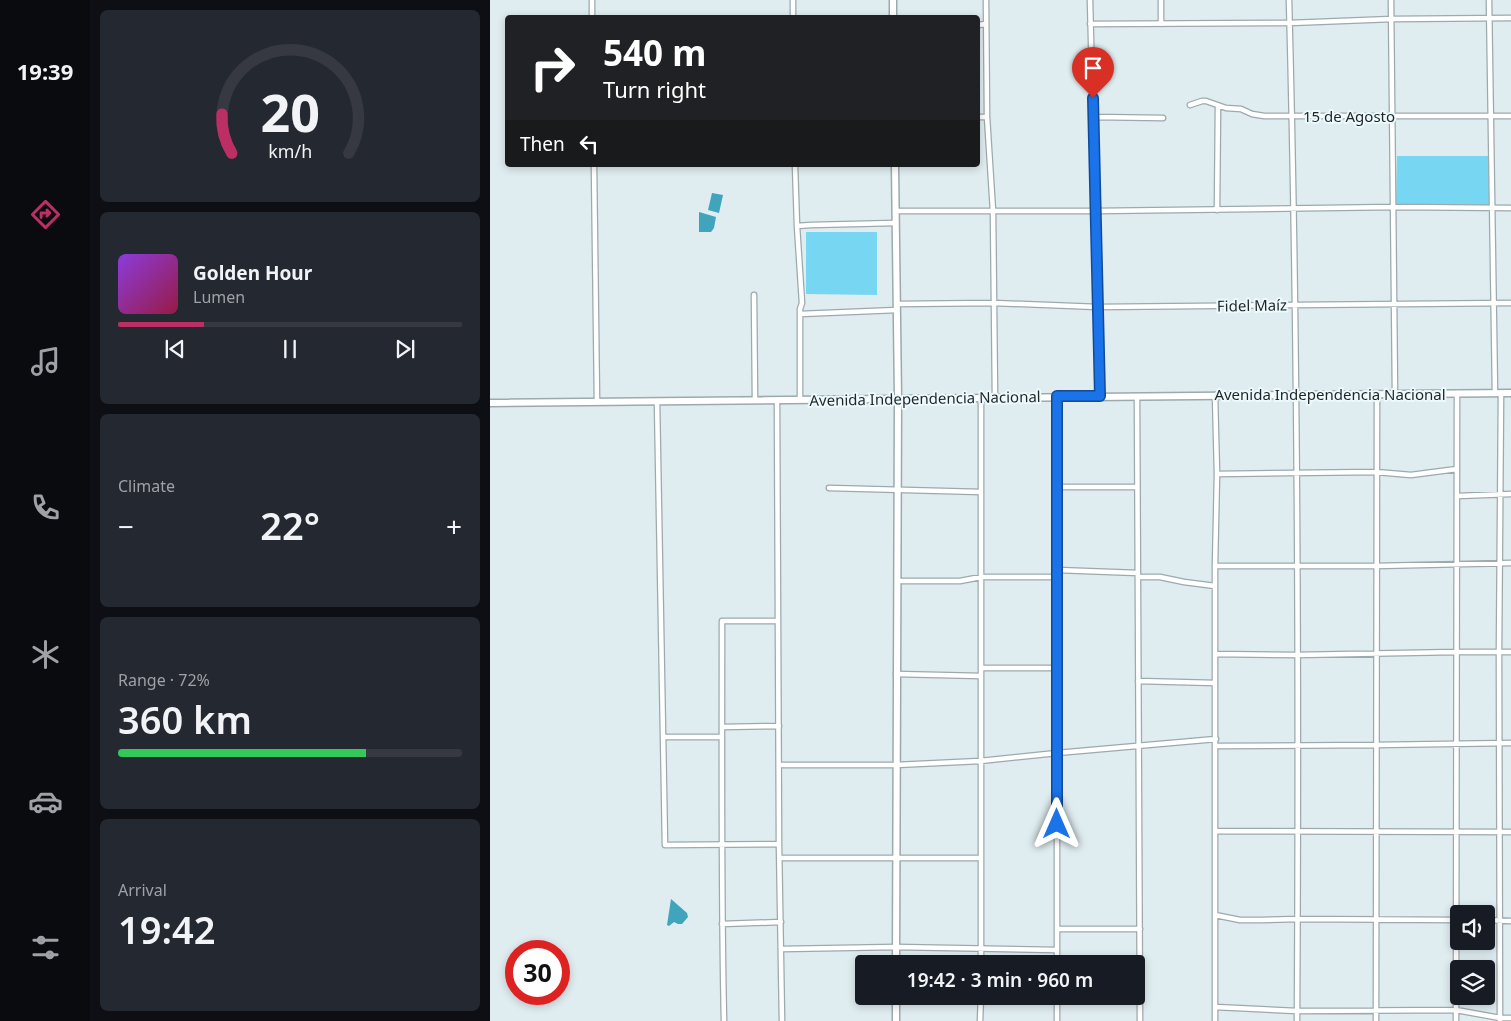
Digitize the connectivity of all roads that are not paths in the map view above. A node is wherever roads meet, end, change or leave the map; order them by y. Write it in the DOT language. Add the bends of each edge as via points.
graph roads {
  1 [pos="592,0"];
  2 [pos="793,0"];
  3 [pos="893,0"];
  4 [pos="986,0"];
  5 [pos="1090,0"];
  6 [pos="1161,0"];
  7 [pos="1289,0"];
  8 [pos="1392,0"];
  9 [pos="1489,0"];
  10 [pos="592,15"];
  11 [pos="794,15"];
  12 [pos="893,15"];
  13 [pos="1489,18"];
  14 [pos="1511,18"];
  15 [pos="1392,19"];
  16 [pos="1290,23"];
  17 [pos="980,24"];
  18 [pos="986,24"];
  19 [pos="1090,24"];
  20 [pos="1161,24"];
  21 [pos="1190,105"];
  22 [pos="1218,106"];
  23 [pos="1491,115"];
  24 [pos="1292,116"];
  25 [pos="1393,116"];
  26 [pos="1511,116"];
  27 [pos="980,117"];
  28 [pos="987,117"];
  29 [pos="1094,117"];
  30 [pos="1163,118"];
  31 [pos="594,167"];
  32 [pos="795,167"];
  33 [pos="895,167"];
  34 [pos="1394,207"];
  35 [pos="1295,208"];
  36 [pos="1492,208"];
  37 [pos="1511,208"];
  38 [pos="1217,210"];
  39 [pos="895,211"];
  40 [pos="993,212"];
  41 [pos="1096,212"];
  42 [pos="896,223"];
  43 [pos="797,226"];
  44 [pos="754,295"];
  45 [pos="994,303"];
  46 [pos="1494,303"];
  47 [pos="1511,303"];
  48 [pos="1296,304"];
  49 [pos="1393,305"];
  50 [pos="897,307"];
  51 [pos="1098,307"];
  52 [pos="800,314"];
  53 [pos="1457,393"];
  54 [pos="1498,393"];
  55 [pos="1511,393"];
  56 [pos="1377,394"];
  57 [pos="1395,394"];
  58 [pos="1215,395"];
  59 [pos="1297,395"];
  60 [pos="1057,396"];
  61 [pos="1100,396"];
  62 [pos="1137,396"];
  63 [pos="981,397"];
  64 [pos="995,397"];
  65 [pos="898,398"];
  66 [pos="800,399"];
  67 [pos="755,400"];
  68 [pos="777,400"];
  69 [pos="657,401"];
  70 [pos="597,402"];
  71 [pos="490,403"];
  72 [pos="1457,468"];
  73 [pos="1376,472"];
  74 [pos="1217,474"];
  75 [pos="1298,474"];
  76 [pos="1057,487"];
  77 [pos="1138,487"];
  78 [pos="829,488"];
  79 [pos="897,490"];
  80 [pos="981,492"];
  81 [pos="1511,494"];
  82 [pos="1500,495"];
  83 [pos="1457,496"];
  84 [pos="1500,563"];
  85 [pos="1511,563"];
  86 [pos="1457,564"];
  87 [pos="1297,565"];
  88 [pos="1215,566"];
  89 [pos="1376,566"];
  90 [pos="1057,570"];
  91 [pos="1138,575"];
  92 [pos="981,577"];
  93 [pos="1057,577"];
  94 [pos="897,581"];
  95 [pos="1215,586"];
  96 [pos="778,621"];
  97 [pos="1456,652"];
  98 [pos="1499,652"];
  99 [pos="1511,652"];
  100 [pos="1377,653"];
  101 [pos="1216,654"];
  102 [pos="1297,655"];
  103 [pos="981,668"];
  104 [pos="1057,668"];
  105 [pos="896,674"];
  106 [pos="981,676"];
  107 [pos="1138,681"];
  108 [pos="1216,683"];
  109 [pos="779,726"];
  110 [pos="722,727"];
  111 [pos="663,737"];
  112 [pos="722,737"];
  113 [pos="1216,739"];
  114 [pos="1499,743"];
  115 [pos="1511,743"];
  116 [pos="1457,744"];
  117 [pos="1298,745"];
  118 [pos="1376,745"];
  119 [pos="1138,746"];
  120 [pos="1216,746"];
  121 [pos="1057,752"];
  122 [pos="980,761"];
  123 [pos="779,765"];
  124 [pos="896,765"];
  125 [pos="1216,831"];
  126 [pos="1375,831"];
  127 [pos="1457,831"];
  128 [pos="1298,832"];
  129 [pos="1500,832"];
  130 [pos="1511,832"];
  131 [pos="723,844"];
  132 [pos="779,844"];
  133 [pos="780,858"];
  134 [pos="981,858"];
  135 [pos="896,859"];
  136 [pos="1457,905"];
  137 [pos="1216,915"];
  138 [pos="1298,919"];
  139 [pos="1375,919"];
  140 [pos="1450,920"];
  141 [pos="1495,921"];
  142 [pos="1500,921"];
  143 [pos="1511,921"];
  144 [pos="781,922"];
  145 [pos="722,924"];
  146 [pos="1057,929"];
  147 [pos="1140,929"];
  148 [pos="896,947"];
  149 [pos="782,949"];
  150 [pos="981,949"];
  151 [pos="1057,950"];
  152 [pos="1457,950"];
  153 [pos="896,955"];
  154 [pos="981,955"];
  155 [pos="1057,955"];
  156 [pos="896,1005"];
  157 [pos="981,1005"];
  158 [pos="1057,1005"];
  159 [pos="1216,1008"];
  160 [pos="1376,1010"];
  161 [pos="1456,1010"];
  162 [pos="1297,1011"];
  163 [pos="1511,1018"];
  164 [pos="1500,1019"];
  165 [pos="724,1021"];
  166 [pos="782,1021"];
  167 [pos="896,1021"];
  168 [pos="980,1021"];
  169 [pos="1057,1021"];
  170 [pos="1140,1021"];
  171 [pos="1216,1021"];
  172 [pos="1297,1021"];
  173 [pos="1376,1021"];
  174 [pos="1456,1021"];
  1 -- 10 [label="street"];
  2 -- 11 [label="street"];
  3 -- 12 [label="main road"];
  4 -- 18 [label="street"];
  5 -- 19 [label="street"];
  6 -- 20 [label="street"];
  7 -- 16 [label="street"];
  8 -- 15 [label="street"];
  9 -- 13 [label="street"];
  13 -- 14 [label="street"];
  13 -- 15 [label="street"];
  13 -- 23 [label="street"];
  15 -- 16 [label="street"];
  15 -- 25 [label="street"];
  16 -- 20 [label="street"];
  16 -- 24 [label="street"];
  17 -- 18 [label="street"];
  18 -- 28 [label="street"];
  19 -- 20 [label="street"];
  19 -- 29 [label="street"];
  21 -- 22 [label="street, 15 de Agosto" via="1202,101"];
  22 -- 24 [label="street, 15 de Agosto" via="1264,116"];
  22 -- 38 [label="street"];
  23 -- 25 [label="street, 15 de Agosto"];
  23 -- 26 [label="street, 15 de Agosto"];
  23 -- 36 [label="street"];
  24 -- 25 [label="street, 15 de Agosto"];
  24 -- 35 [label="street"];
  25 -- 34 [label="street"];
  27 -- 28 [label="street"];
  28 -- 40 [label="street"];
  29 -- 30 [label="street"];
  29 -- 41 [label="street"];
  31 -- 70 [label="street"];
  32 -- 43 [label="street"];
  33 -- 39 [label="main road"];
  34 -- 35 [label="street"];
  34 -- 36 [label="street"];
  34 -- 49 [label="street"];
  35 -- 38 [label="street"];
  35 -- 48 [label="street"];
  36 -- 37 [label="street"];
  36 -- 46 [label="street"];
  38 -- 41 [label="street"];
  39 -- 40 [label="street"];
  39 -- 42 [label="main road"];
  40 -- 41 [label="street"];
  40 -- 45 [label="street"];
  41 -- 51 [label="street"];
  42 -- 43 [label="street"];
  42 -- 50 [label="main road"];
  43 -- 52 [label="street"];
  44 -- 67 [label="street"];
  45 -- 50 [label="street, Fidel Maíz"];
  45 -- 51 [label="street, Fidel Maíz"];
  45 -- 64 [label="street"];
  46 -- 47 [label="street, Fidel Maíz"];
  46 -- 49 [label="street, Fidel Maíz"];
  46 -- 54 [label="street"];
  48 -- 49 [label="street, Fidel Maíz"];
  48 -- 51 [label="street, Fidel Maíz"];
  48 -- 59 [label="street"];
  49 -- 57 [label="street"];
  50 -- 52 [label="street, Fidel Maíz"];
  50 -- 65 [label="main road"];
  51 -- 61 [label="street"];
  52 -- 66 [label="street"];
  53 -- 54 [label="main road, Avenida Independencia Nacional"];
  53 -- 57 [label="main road, Avenida Independencia Nacional"];
  53 -- 72 [label="street"];
  54 -- 55 [label="main road, Avenida Independencia Nacional"];
  54 -- 82 [label="street"];
  56 -- 57 [label="main road, Avenida Independencia Nacional"];
  56 -- 59 [label="main road, Avenida Independencia Nacional"];
  56 -- 73 [label="street"];
  58 -- 59 [label="main road, Avenida Independencia Nacional"];
  58 -- 62 [label="main road, Avenida Independencia Nacional"];
  58 -- 74 [label="street"];
  59 -- 75 [label="street"];
  60 -- 61 [label="main road, Avenida Independencia Nacional"];
  60 -- 64 [label="main road, Avenida Independencia Nacional"];
  60 -- 76 [label="street"];
  61 -- 62 [label="main road, Avenida Independencia Nacional"];
  62 -- 77 [label="street"];
  63 -- 64 [label="main road, Avenida Independencia Nacional"];
  63 -- 65 [label="main road, Avenida Independencia Nacional"];
  63 -- 80 [label="street"];
  65 -- 66 [label="main road, Avenida Independencia Nacional"];
  65 -- 79 [label="main road"];
  66 -- 68 [label="main road, Avenida Independencia Nacional"];
  67 -- 68 [label="main road, Avenida Independencia Nacional"];
  67 -- 69 [label="main road, Avenida Independencia Nacional"];
  68 -- 96 [label="street"];
  69 -- 70 [label="main road, Avenida Independencia Nacional"];
  69 -- 111 [label="street"];
  70 -- 71 [label="main road, Avenida Independencia Nacional"];
  72 -- 73 [label="street" via="1411,475"];
  72 -- 83 [label="street"];
  73 -- 75 [label="street"];
  73 -- 89 [label="street"];
  74 -- 75 [label="street"];
  74 -- 88 [label="street"];
  75 -- 87 [label="street"];
  76 -- 77 [label="street"];
  76 -- 90 [label="street"];
  77 -- 91 [label="street"];
  78 -- 79 [label="street"];
  79 -- 80 [label="street"];
  79 -- 94 [label="main road"];
  80 -- 92 [label="street"];
  81 -- 82 [label="street"];
  82 -- 83 [label="street"];
  82 -- 84 [label="street"];
  83 -- 86 [label="street"];
  84 -- 85 [label="street"];
  84 -- 86 [label="street"];
  84 -- 98 [label="street"];
  86 -- 89 [label="street"];
  86 -- 97 [label="street"];
  87 -- 88 [label="street"];
  87 -- 89 [label="street"];
  87 -- 102 [label="street"];
  88 -- 95 [label="street"];
  89 -- 100 [label="street"];
  90 -- 91 [label="street"];
  90 -- 93 [label="street"];
  91 -- 95 [label="street"];
  91 -- 107 [label="street"];
  92 -- 93 [label="street"];
  92 -- 94 [label="street" via="960,582"];
  92 -- 103 [label="street"];
  93 -- 104 [label="street"];
  94 -- 105 [label="main road"];
  95 -- 101 [label="street"];
  96 -- 109 [label="street"];
  96 -- 110 [label="street" via="722,621"];
  97 -- 98 [label="street"];
  97 -- 100 [label="street"];
  97 -- 116 [label="street"];
  98 -- 99 [label="street"];
  98 -- 114 [label="street"];
  100 -- 102 [label="street"];
  100 -- 118 [label="street"];
  101 -- 102 [label="street"];
  101 -- 108 [label="street"];
  102 -- 117 [label="street"];
  103 -- 104 [label="street"];
  103 -- 106 [label="street"];
  104 -- 121 [label="street"];
  105 -- 106 [label="street"];
  105 -- 124 [label="main road"];
  106 -- 122 [label="street"];
  107 -- 108 [label="street"];
  107 -- 119 [label="street"];
  108 -- 113 [label="street"];
  109 -- 110 [label="street"];
  109 -- 123 [label="street"];
  110 -- 112 [label="street"];
  111 -- 112 [label="street"];
  111 -- 131 [label="street" via="664,844"];
  112 -- 131 [label="street"];
  113 -- 119 [label="street"];
  113 -- 120 [label="street"];
  114 -- 115 [label="street"];
  114 -- 116 [label="street"];
  114 -- 129 [label="street"];
  116 -- 118 [label="street"];
  116 -- 127 [label="street"];
  117 -- 118 [label="street"];
  117 -- 120 [label="street"];
  117 -- 128 [label="street"];
  118 -- 126 [label="street"];
  119 -- 121 [label="street"];
  119 -- 147 [label="street"];
  120 -- 125 [label="street"];
  121 -- 122 [label="street"];
  121 -- 146 [label="street"];
  122 -- 124 [label="street"];
  122 -- 134 [label="street"];
  123 -- 124 [label="street"];
  123 -- 132 [label="street"];
  124 -- 135 [label="main road"];
  125 -- 128 [label="street"];
  125 -- 137 [label="street"];
  126 -- 127 [label="street"];
  126 -- 128 [label="street"];
  126 -- 139 [label="street"];
  127 -- 129 [label="street"];
  127 -- 136 [label="street"];
  128 -- 138 [label="street"];
  129 -- 130 [label="street"];
  129 -- 142 [label="street"];
  131 -- 132 [label="street"];
  131 -- 145 [label="street"];
  132 -- 133 [label="street"];
  133 -- 135 [label="street"];
  133 -- 144 [label="street"];
  134 -- 135 [label="street"];
  134 -- 150 [label="street"];
  135 -- 148 [label="main road"];
  137 -- 138 [label="street" via="1240,920"];
  137 -- 159 [label="street"];
  138 -- 139 [label="street"];
  138 -- 162 [label="street"];
  139 -- 140 [label="street"];
  139 -- 160 [label="street"];
  141 -- 142 [label="street"];
  142 -- 143 [label="street"];
  142 -- 164 [label="street"];
  144 -- 145 [label="street"];
  144 -- 149 [label="street"];
  145 -- 165 [label="street"];
  146 -- 147 [label="street"];
  146 -- 151 [label="street"];
  147 -- 170 [label="street"];
  148 -- 149 [label="street"];
  148 -- 150 [label="street"];
  148 -- 153 [label="main road"];
  149 -- 166 [label="street"];
  150 -- 151 [label="street"];
  150 -- 154 [label="street"];
  151 -- 155 [label="street"];
  152 -- 161 [label="street"];
  156 -- 167 [label="main road"];
  157 -- 168 [label="street"];
  158 -- 169 [label="street"];
  159 -- 162 [label="street"];
  159 -- 171 [label="street"];
  160 -- 161 [label="street"];
  160 -- 162 [label="street"];
  160 -- 173 [label="street"];
  161 -- 164 [label="street"];
  161 -- 174 [label="street"];
  162 -- 172 [label="street"];
  163 -- 164 [label="street"];
}
